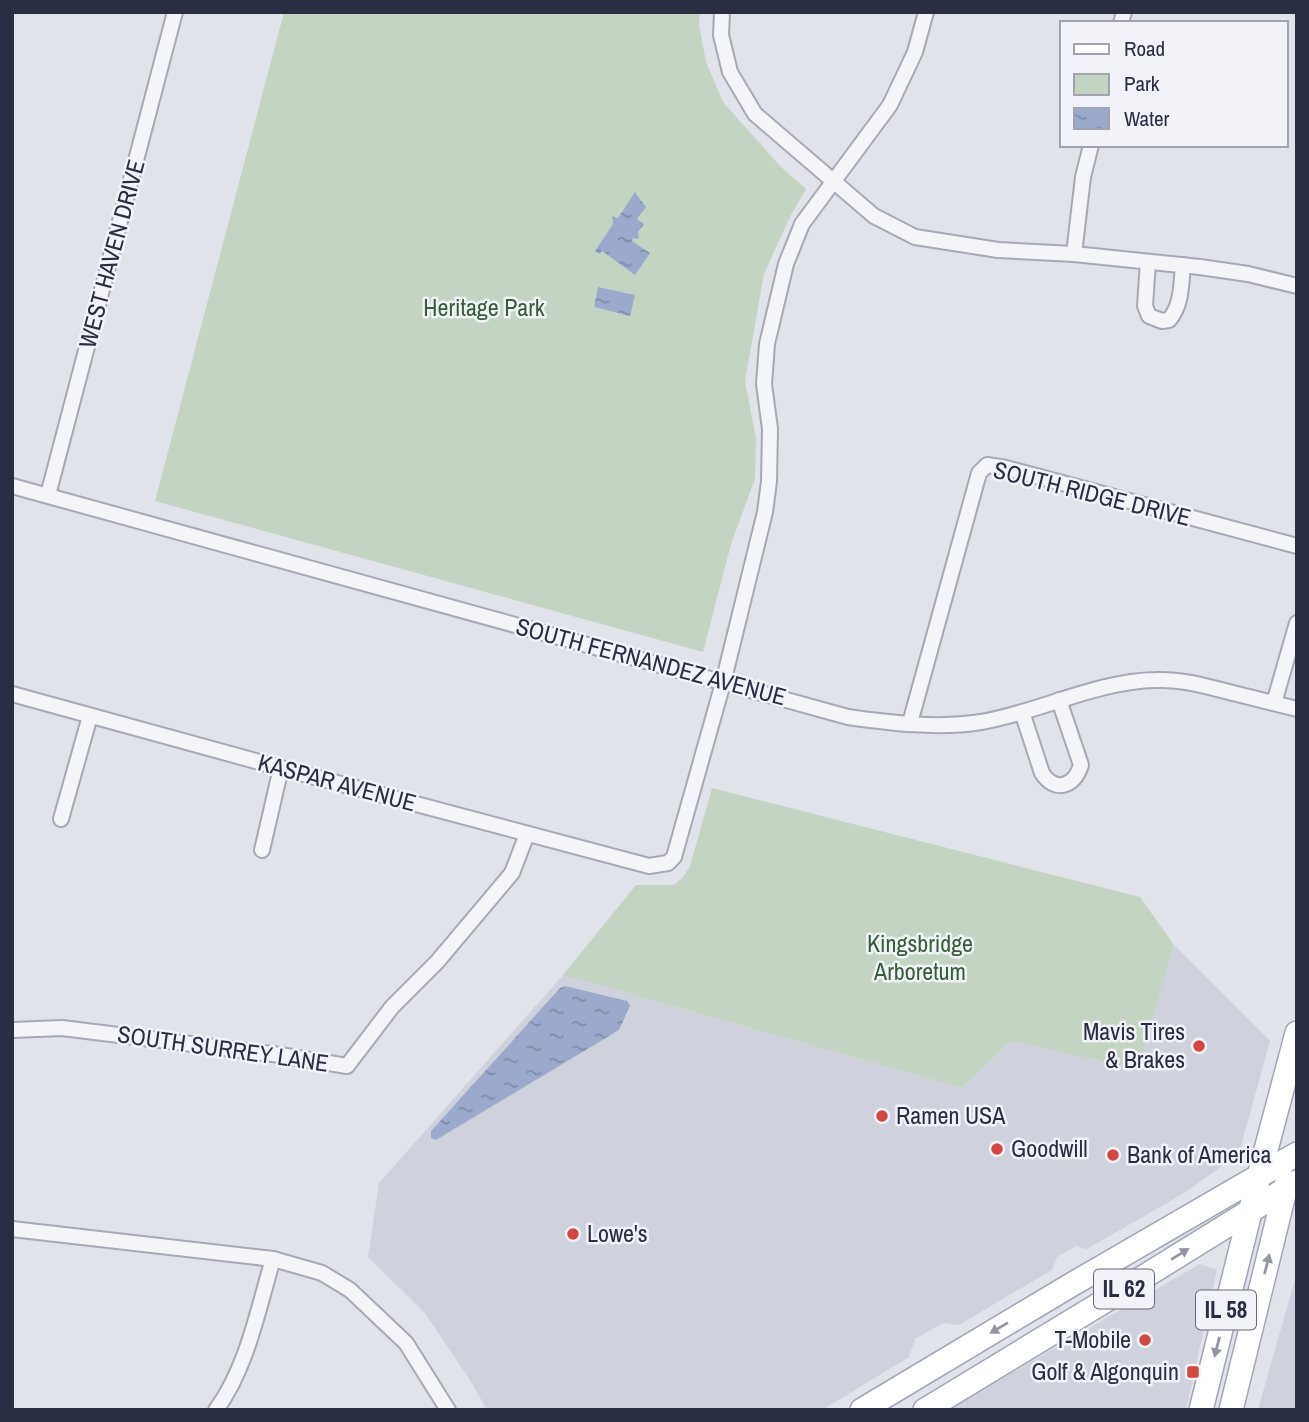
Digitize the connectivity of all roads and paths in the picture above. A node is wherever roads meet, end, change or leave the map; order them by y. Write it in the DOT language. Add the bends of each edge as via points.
graph roads {
  1 [pos="175,12"];
  2 [pos="722,12"];
  3 [pos="926,12"];
  4 [pos="1090,147"];
  5 [pos="834,182"];
  6 [pos="1074,254"];
  7 [pos="1148,262"];
  8 [pos="1183,265"];
  9 [pos="1297,286"];
  10 [pos="12,485"];
  11 [pos="48,495"];
  12 [pos="1297,546"];
  13 [pos="1297,623"];
  14 [pos="723,683"];
  15 [pos="12,694"];
  16 [pos="1059,700"];
  17 [pos="1274,703"];
  18 [pos="1297,709"];
  19 [pos="1022,712"];
  20 [pos="90,716"];
  21 [pos="910,723"];
  22 [pos="281,768"];
  23 [pos="61,819"];
  24 [pos="527,834"];
  25 [pos="262,850"];
  26 [pos="12,1031"];
  27 [pos="1297,1033"];
  28 [pos="1296,1152"];
  29 [pos="1259,1176"];
  30 [pos="1291,1185"];
  31 [pos="1251,1210"];
  32 [pos="12,1229"];
  33 [pos="273,1259"];
  34 [pos="216,1410"];
  35 [pos="447,1410"];
  36 [pos="862,1410"];
  37 [pos="925,1410"];
  38 [pos="1201,1410"];
  39 [pos="1231,1410"];
  1 -- 11 [label="street, WEST HAVEN DRIVE"];
  2 -- 5 [label="street" via="721,35 730,72 755,114"];
  3 -- 5 [label="street" via="915,52 890,105"];
  4 -- 6 [label="street"];
  5 -- 6 [label="street" via="874,216 915,237 998,250"];
  5 -- 14 [label="street" via="802,224 786,264 767,344 764,384 770,429 765,512"];
  6 -- 7 [label="street"];
  7 -- 8 [label="street"];
  7 -- 8 [label="street" via="1145,306 1149,316 1162,321 1175,314"];
  8 -- 9 [label="street"];
  10 -- 11 [label="street, SOUTH FERNANDEZ AVENUE"];
  11 -- 14 [label="street, SOUTH FERNANDEZ AVENUE"];
  12 -- 21 [label="street, SOUTH RIDGE DRIVE" via="986,464 979,472"];
  13 -- 17 [label="street"];
  14 -- 21 [label="street, SOUTH FERNANDEZ AVENUE" via="848,717"];
  14 -- 24 [label="street, KASPAR AVENUE" via="674,857 668,863 649,866"];
  15 -- 20 [label="street, KASPAR AVENUE"];
  16 -- 17 [label="street, SOUTH FERNANDEZ AVENUE" via="1118,683 1158,680 1194,683"];
  16 -- 19 [label="street, SOUTH FERNANDEZ AVENUE"];
  16 -- 19 [label="street" via="1081,765 1078,775 1065,785 1055,785 1042,773"];
  17 -- 18 [label="street, SOUTH FERNANDEZ AVENUE"];
  19 -- 21 [label="street, SOUTH FERNANDEZ AVENUE" via="980,722"];
  20 -- 22 [label="street, KASPAR AVENUE"];
  20 -- 23 [label="street"];
  22 -- 24 [label="street, KASPAR AVENUE"];
  22 -- 25 [label="street"];
  24 -- 26 [label="street, SOUTH SURREY LANE" via="512,873 437,962 392,1007 347,1066 62,1028"];
  27 -- 29 [label="main road, IL 58"];
  28 -- 29 [label="main road, IL 62"];
  28 -- 30 [label="main road, IL 58"];
  29 -- 31 [label="main road, IL 58"];
  29 -- 36 [label="main road, IL 62, one-way"];
  30 -- 31 [label="main road, IL 62"];
  39 -- 30 [label="main road, IL 58, one-way"];
  37 -- 31 [label="main road, IL 62, one-way"];
  31 -- 38 [label="main road, IL 58, one-way"];
  32 -- 33 [label="street"];
  33 -- 34 [label="street" via="247,1347"];
  33 -- 35 [label="street" via="322,1273 350,1290 406,1343"];
}
